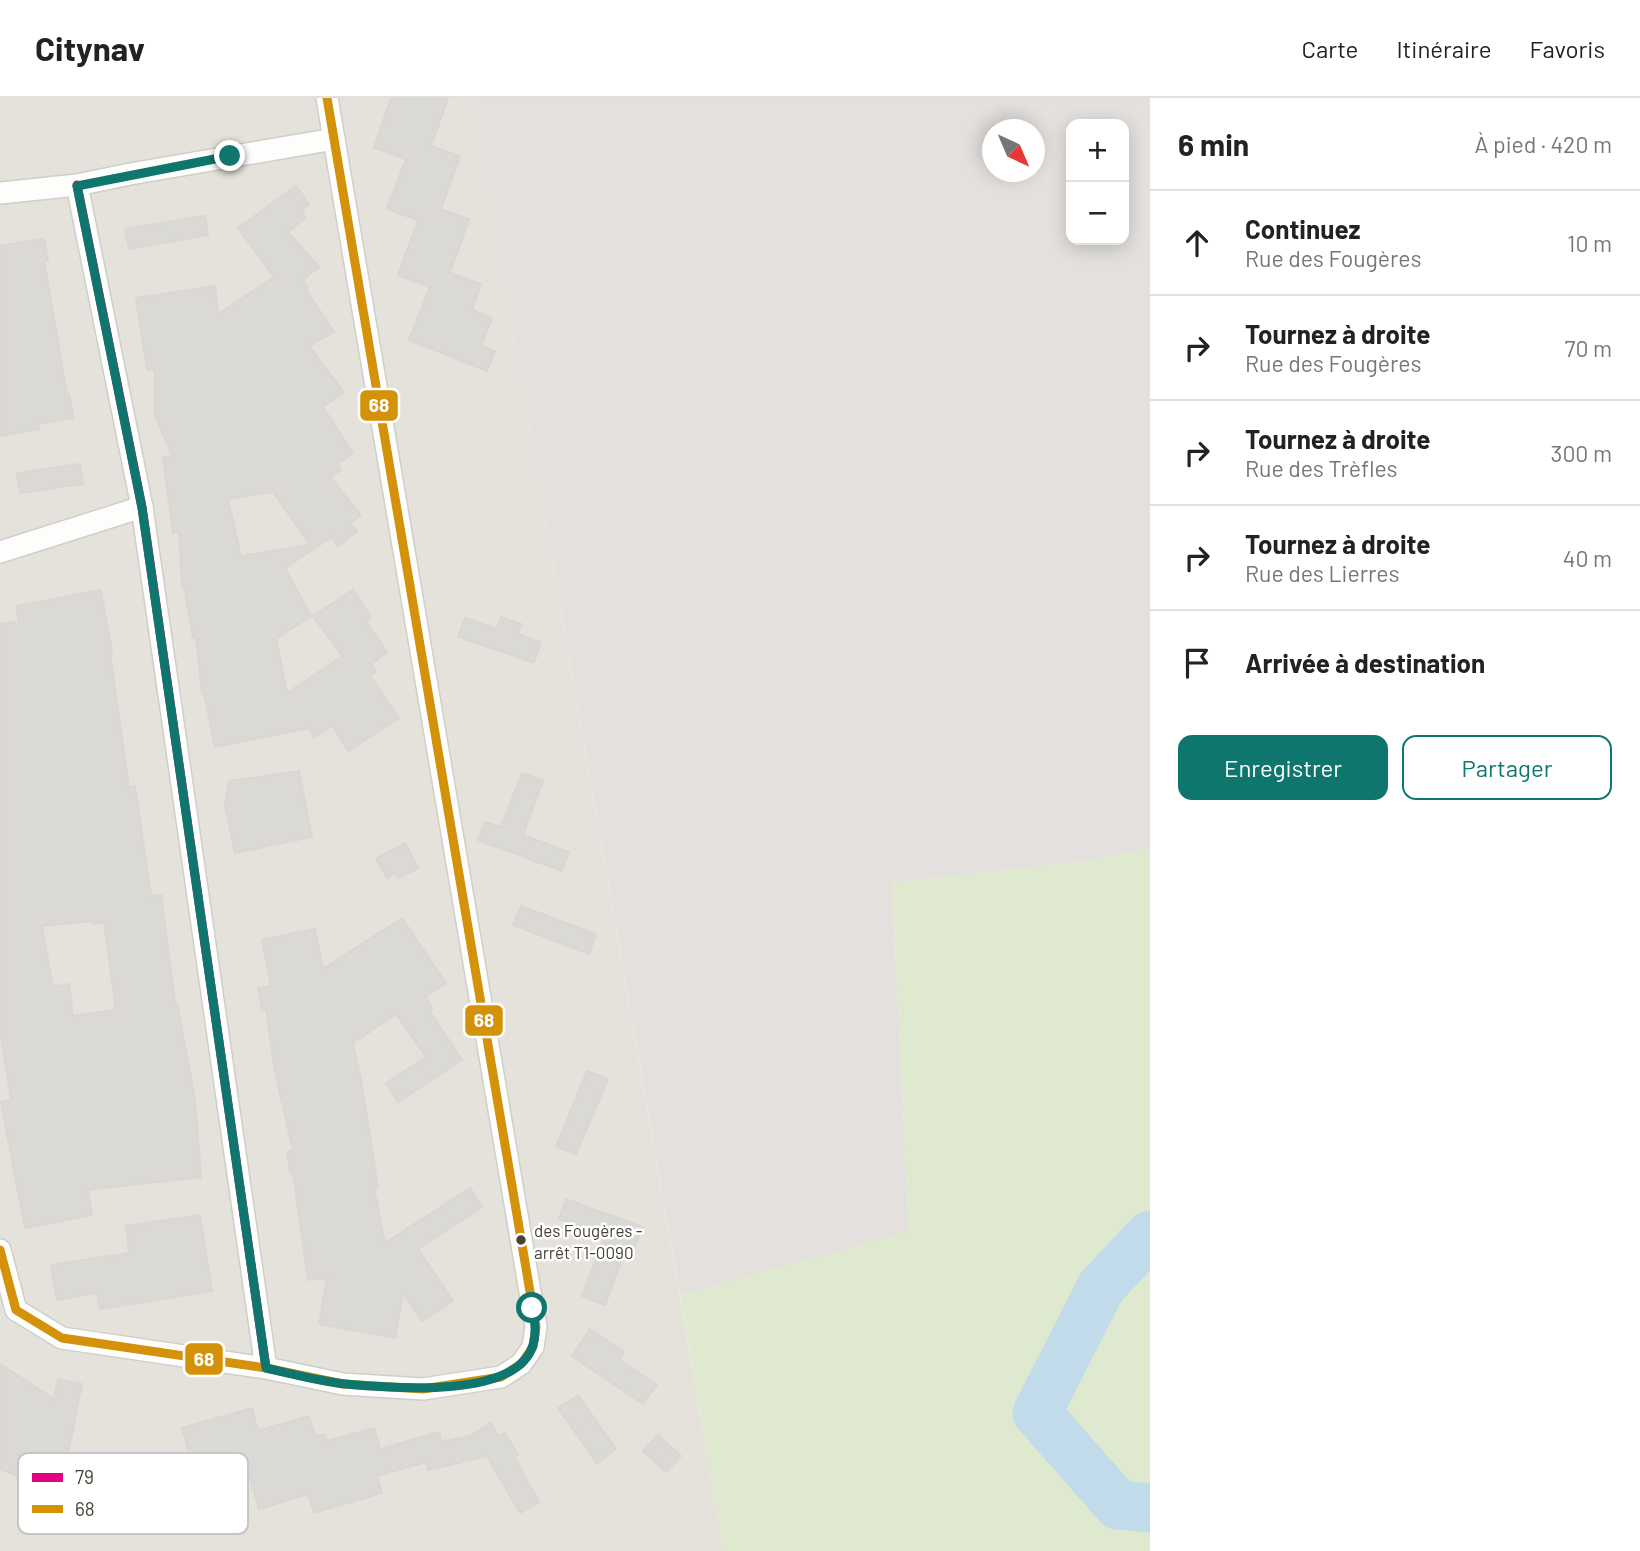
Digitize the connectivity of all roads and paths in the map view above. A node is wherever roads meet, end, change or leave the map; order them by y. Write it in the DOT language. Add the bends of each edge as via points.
graph roads {
  1 [pos="327,98"];
  2 [pos="334,138"];
  3 [pos="77,186"];
  4 [pos="0,193"];
  5 [pos="142,508"];
  6 [pos="0,552"];
  7 [pos="0,1250"];
  8 [pos="266,1368"];
  1 -- 2 [label="street"];
  2 -- 3 [label="street"];
  2 -- 8 [label="street" via="536,1327 533,1347 521,1364 501,1377 471,1383 423,1389 343,1384"];
  3 -- 4 [label="street"];
  3 -- 5 [label="street"];
  5 -- 6 [label="street"];
  5 -- 8 [label="street"];
  7 -- 8 [label="street" via="16,1310 62,1338"];
}
